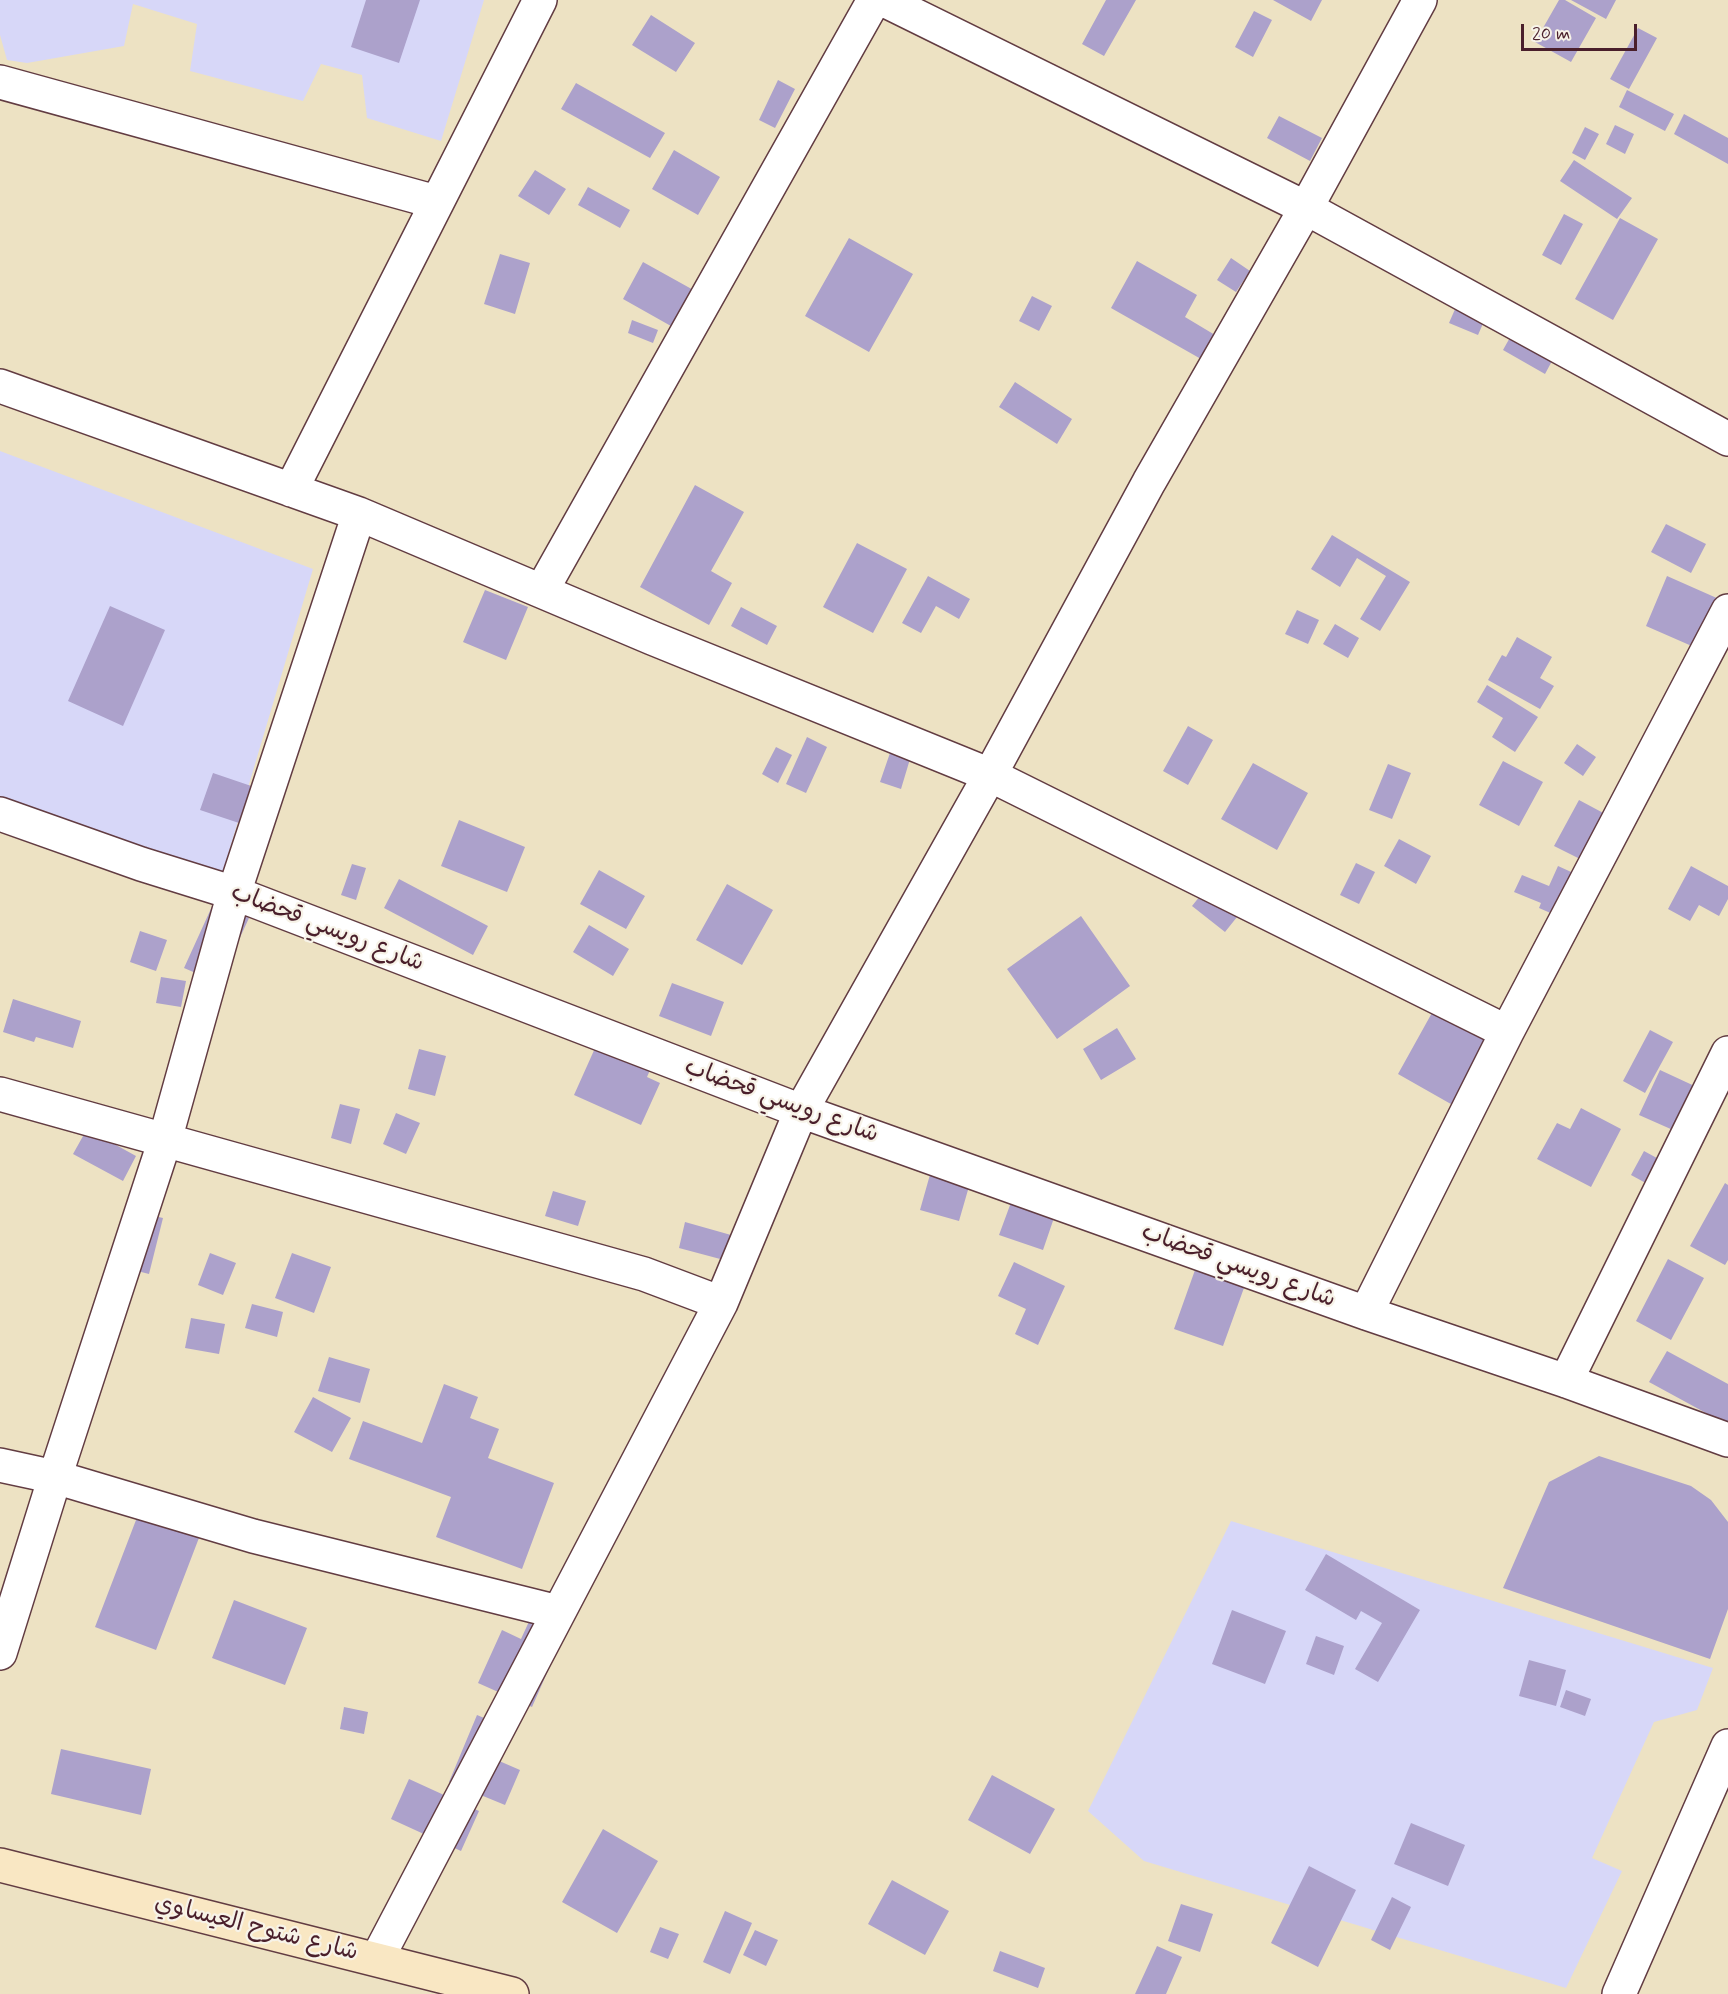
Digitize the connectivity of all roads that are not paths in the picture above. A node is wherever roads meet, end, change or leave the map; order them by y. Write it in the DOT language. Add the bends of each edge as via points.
graph roads {
  1 [pos="540,0"];
  2 [pos="874,0"];
  3 [pos="884,0"];
  4 [pos="1420,0"];
  5 [pos="0,82"];
  6 [pos="436,202"];
  7 [pos="1306,208"];
  8 [pos="0,386"];
  9 [pos="1728,439"];
  10 [pos="291,490"];
  11 [pos="358,514"];
  12 [pos="542,590"];
  13 [pos="1728,611"];
  14 [pos="990,775"];
  15 [pos="0,814"];
  16 [pos="234,893"];
  17 [pos="1507,1032"];
  18 [pos="1728,1053"];
  19 [pos="0,1094"];
  20 [pos="1718,1096"];
  21 [pos="801,1111"];
  22 [pos="165,1140"];
  23 [pos="721,1303"];
  24 [pos="1366,1313"];
  25 [pos="1566,1381"];
  26 [pos="1728,1440"];
  27 [pos="0,1465"];
  28 [pos="55,1477"];
  29 [pos="558,1612"];
  30 [pos="0,1653"];
  31 [pos="1728,1746"];
  32 [pos="0,1865"];
  33 [pos="377,1959"];
  34 [pos="512,1994"];
  35 [pos="1618,1994"];
  1 -- 6 [label="street"];
  2 -- 12 [label="street"];
  3 -- 7 [label="street"];
  4 -- 7 [label="street"];
  5 -- 6 [label="street"];
  6 -- 10 [label="street"];
  7 -- 9 [label="street"];
  7 -- 14 [label="street" via="1149,482"];
  8 -- 10 [label="street"];
  10 -- 11 [label="street"];
  11 -- 12 [label="street"];
  11 -- 16 [label="street"];
  12 -- 14 [label="street"];
  13 -- 17 [label="street"];
  14 -- 17 [label="street"];
  14 -- 21 [label="street"];
  15 -- 16 [label="street, شارع رويسي قحضاب"];
  16 -- 21 [label="street, شارع رويسي قحضاب"];
  16 -- 22 [label="street"];
  17 -- 24 [label="street"];
  18 -- 20 [label="street"];
  19 -- 22 [label="street"];
  20 -- 25 [label="street"];
  21 -- 23 [label="street"];
  21 -- 24 [label="street, شارع رويسي قحضاب"];
  22 -- 23 [label="street" via="644,1274"];
  22 -- 28 [label="street"];
  23 -- 29 [label="street"];
  24 -- 25 [label="street, شارع رويسي قحضاب"];
  25 -- 26 [label="street, شارع رويسي قحضاب"];
  27 -- 28 [label="street"];
  28 -- 29 [label="street" via="253,1536"];
  28 -- 30 [label="street"];
  29 -- 33 [label="street"];
  31 -- 35 [label="street"];
  32 -- 33 [label="street, شارع شتوح العيساوي"];
  33 -- 34 [label="street, شارع شتوح العيساوي"];
}
